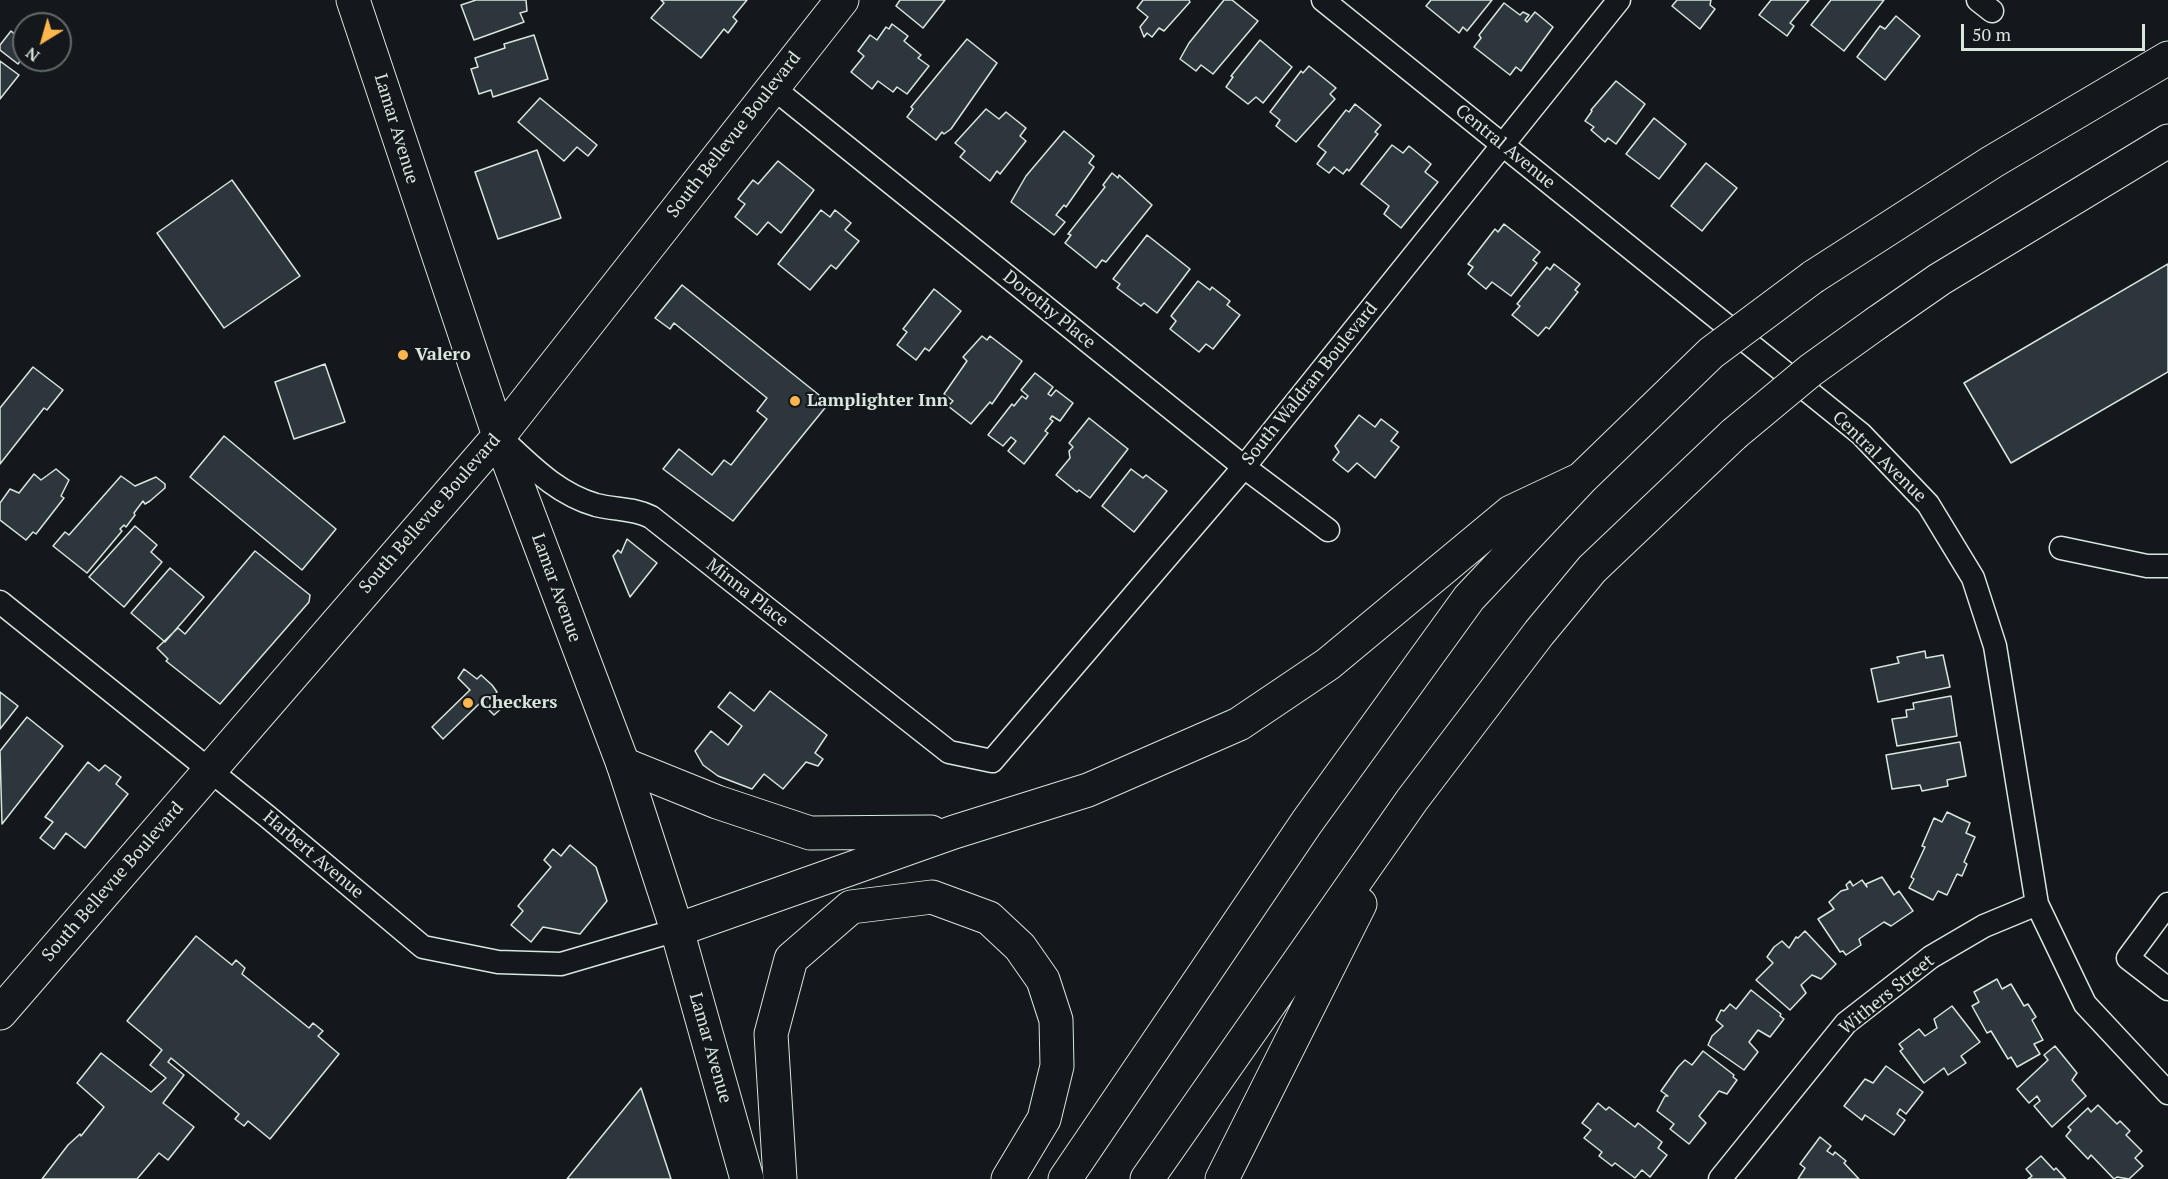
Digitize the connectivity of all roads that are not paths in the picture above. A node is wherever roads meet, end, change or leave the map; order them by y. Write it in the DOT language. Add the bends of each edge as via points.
graph roads {
  1 [pos="353,0"];
  2 [pos="842,0"];
  3 [pos="1323,0"];
  4 [pos="1619,0"];
  5 [pos="2168,58"];
  6 [pos="772,87"];
  7 [pos="2168,141"];
  8 [pos="1501,144"];
  9 [pos="499,435"];
  10 [pos="1244,467"];
  11 [pos="1581,479"];
  12 [pos="1328,530"];
  13 [pos="2061,548"];
  14 [pos="2168,566"];
  15 [pos="0,602"];
  16 [pos="992,761"];
  17 [pos="623,764"];
  18 [pos="210,770"];
  19 [pos="1412,800"];
  20 [pos="954,832"];
  21 [pos="2037,904"];
  22 [pos="2168,904"];
  23 [pos="676,930"];
  24 [pos="2168,989"];
  25 [pos="0,1013"];
  26 [pos="2168,1093"];
  27 [pos="747,1179"];
  28 [pos="780,1179"];
  29 [pos="1008,1179"];
  30 [pos="1065,1179"];
  31 [pos="1147,1179"];
  32 [pos="1222,1179"];
  33 [pos="1720,1179"];
  1 -- 9 [label="main road, Lamar Avenue"];
  2 -- 6 [label="main road, South Bellevue Boulevard"];
  3 -- 8 [label="street, Central Avenue"];
  4 -- 8 [label="street, South Waldran Boulevard"];
  5 -- 11 [label="main road, bridge" via="1992,162 1813,277 1711,353"];
  6 -- 9 [label="main road, South Bellevue Boulevard"];
  6 -- 10 [label="street, Dorothy Place"];
  7 -- 19 [label="main road, bridge" via="1940,279 1795,383 1734,434 1592,569"];
  8 -- 10 [label="street, South Waldran Boulevard"];
  8 -- 21 [label="street, Central Avenue" via="1861,434 1928,504 1973,578 1995,646"];
  9 -- 16 [label="street, Minna Place" via="556,487 575,497 618,509 638,510 651,517 949,752"];
  9 -- 17 [label="main road, Lamar Avenue"];
  9 -- 18 [label="main road, South Bellevue Boulevard"];
  10 -- 12 [label="street, Dorothy Place"];
  10 -- 16 [label="street, South Waldran Boulevard"];
  11 -- 20 [label="main road" via="1511,512 1328,664 1239,724 1088,790"];
  11 -- 30 [label="main road" via="1469,598 1307,822"];
  13 -- 14 [label="street" via="2147,567"];
  15 -- 18 [label="street, Harbert Avenue"];
  17 -- 20 [label="main road" via="717,802 810,833"];
  17 -- 23 [label="main road, Lamar Avenue"];
  18 -- 23 [label="street, Harbert Avenue" via="423,947 498,962 561,964"];
  18 -- 25 [label="main road, South Bellevue Boulevard"];
  19 -- 31 [label="main road"];
  19 -- 32 [label="main road"];
  20 -- 23 [label="main road"];
  21 -- 26 [label="street, Central Avenue" via="2085,1004"];
  21 -- 33 [label="street, Withers Street" via="1984,926 1931,957 1846,1023"];
  22 -- 24 [label="street" via="2128,958"];
  23 -- 27 [label="main road, Lamar Avenue"];
  28 -- 29 [label="main road" via="771,1034 791,959 851,908 932,897 989,918 1020,947 1043,980 1056,1020 1057,1066 1044,1119"];
}
